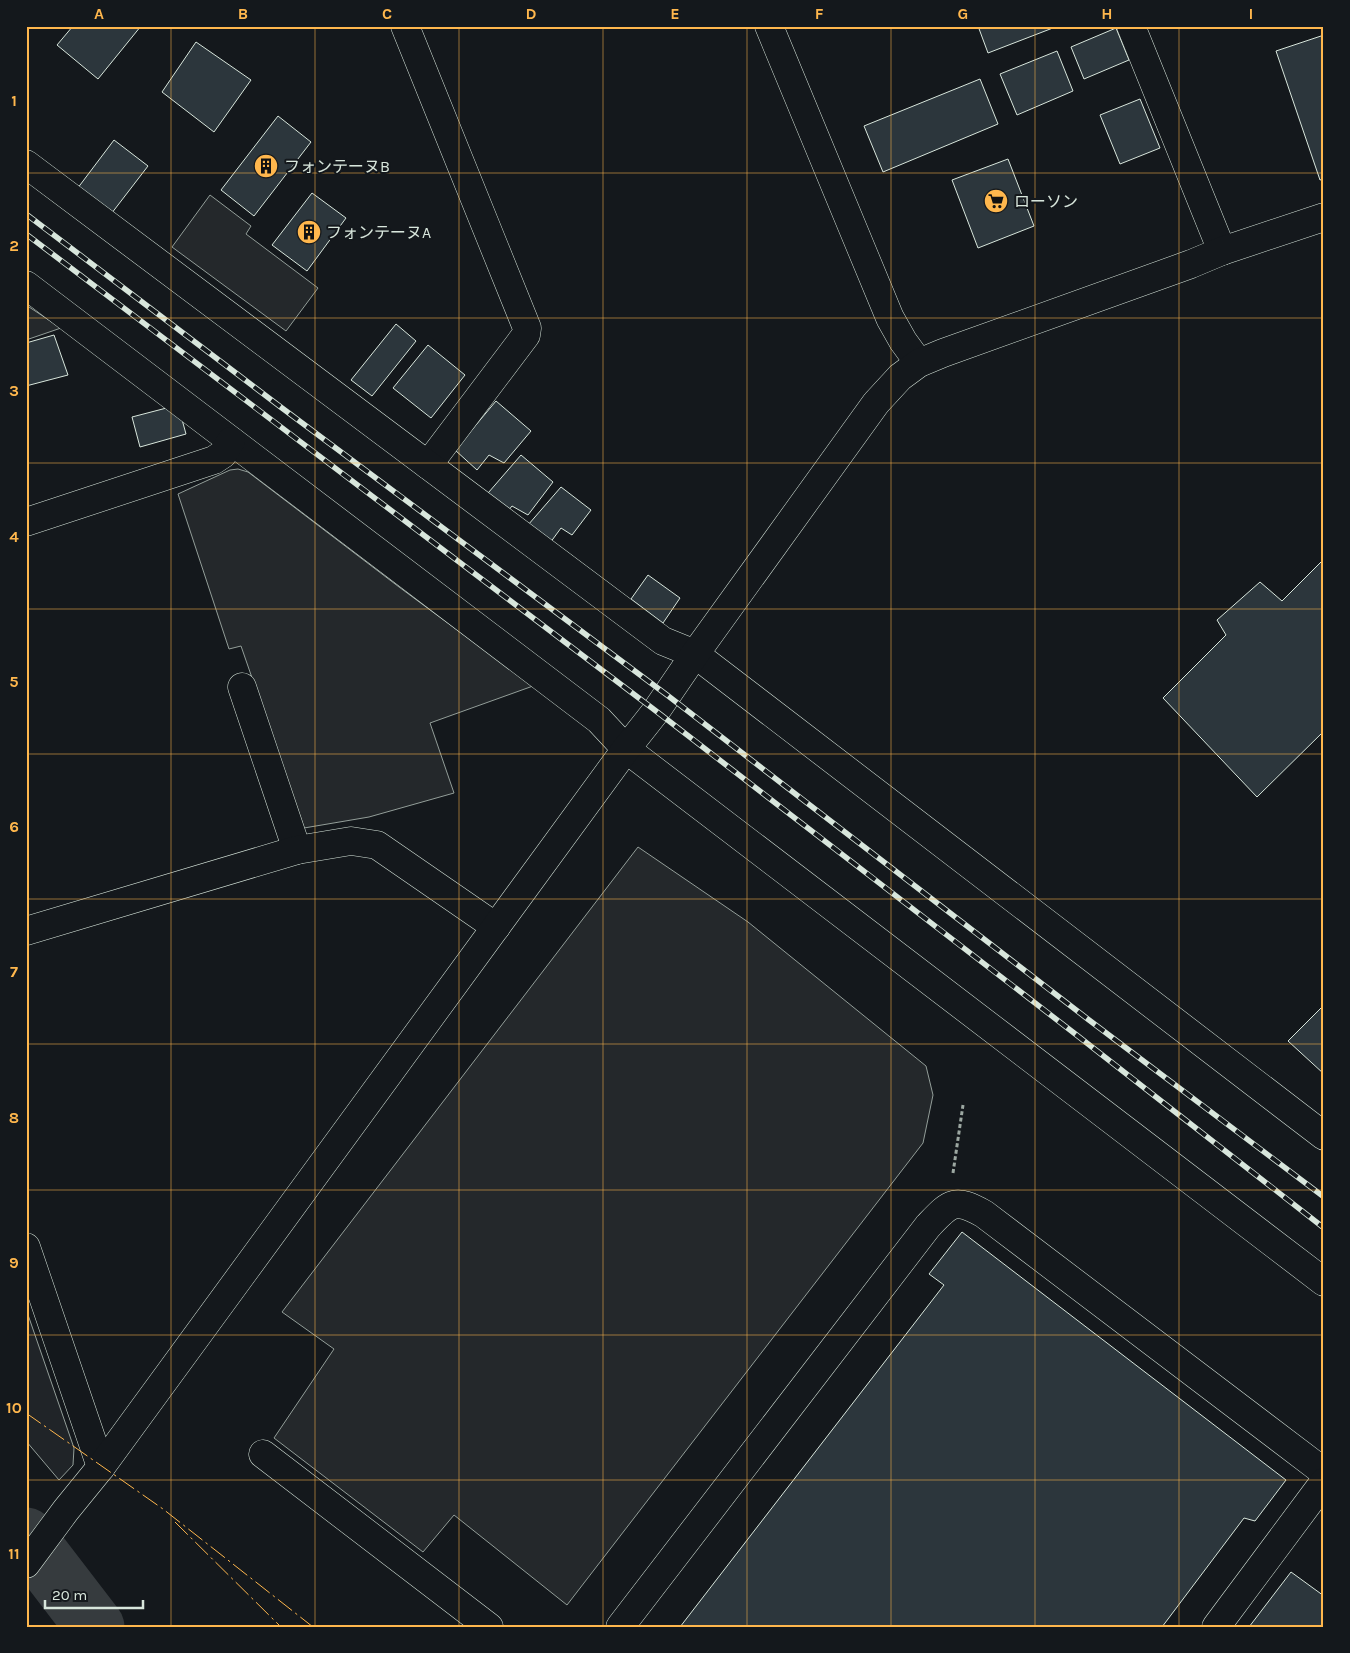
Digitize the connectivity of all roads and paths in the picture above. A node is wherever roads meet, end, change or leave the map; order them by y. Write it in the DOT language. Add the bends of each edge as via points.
graph roads {
  1 [pos="405,26"];
  2 [pos="769,26"];
  3 [pos="1131,26"];
  4 [pos="26,164"];
  5 [pos="1324,217"];
  6 [pos="1222,251"];
  7 [pos="26,285"];
  8 [pos="920,363"];
  9 [pos="231,441"];
  10 [pos="428,465"];
  11 [pos="26,522"];
  12 [pos="695,654"];
  13 [pos="242,687"];
  14 [pos="626,749"];
  15 [pos="296,850"];
  16 [pos="496,927"];
  17 [pos="26,931"];
  18 [pos="963,1105"];
  19 [pos="1324,1136"];
  20 [pos="958,1204"];
  21 [pos="26,1246"];
  22 [pos="1324,1282"];
  23 [pos="263,1454"];
  24 [pos="101,1467"];
  25 [pos="1324,1472"];
  26 [pos="1324,1482"];
  27 [pos="26,1564"];
  28 [pos="489,1627"];
  29 [pos="620,1627"];
  30 [pos="1216,1627"];
  1 -- 10 [label="street" via="527,328 526,336"];
  2 -- 8 [label="street" via="890,318"];
  3 -- 6 [label="street"];
  4 -- 10 [label="street"];
  5 -- 6 [label="street"];
  6 -- 8 [label="street"];
  7 -- 9 [label="street"];
  8 -- 12 [label="street" via="900,377 876,403"];
  9 -- 11 [label="street" via="223,454 214,460"];
  9 -- 14 [label="street" via="599,720"];
  10 -- 12 [label="street" via="663,641"];
  12 -- 14 [label="street"];
  12 -- 19 [label="street"];
  13 -- 15 [label="street"];
  14 -- 16 [label="street"];
  14 -- 22 [label="street"];
  15 -- 16 [label="street" via="352,841 377,845"];
  15 -- 17 [label="street"];
  16 -- 24 [label="street"];
  18 -- 20 [label="path" via="952,1178"];
  20 -- 25 [label="street" via="984,1214"];
  20 -- 29 [label="street" via="946,1208 928,1226"];
  21 -- 24 [label="street"];
  23 -- 28 [label="street"];
  24 -- 27 [label="street"];
  26 -- 30 [label="street"];
}
